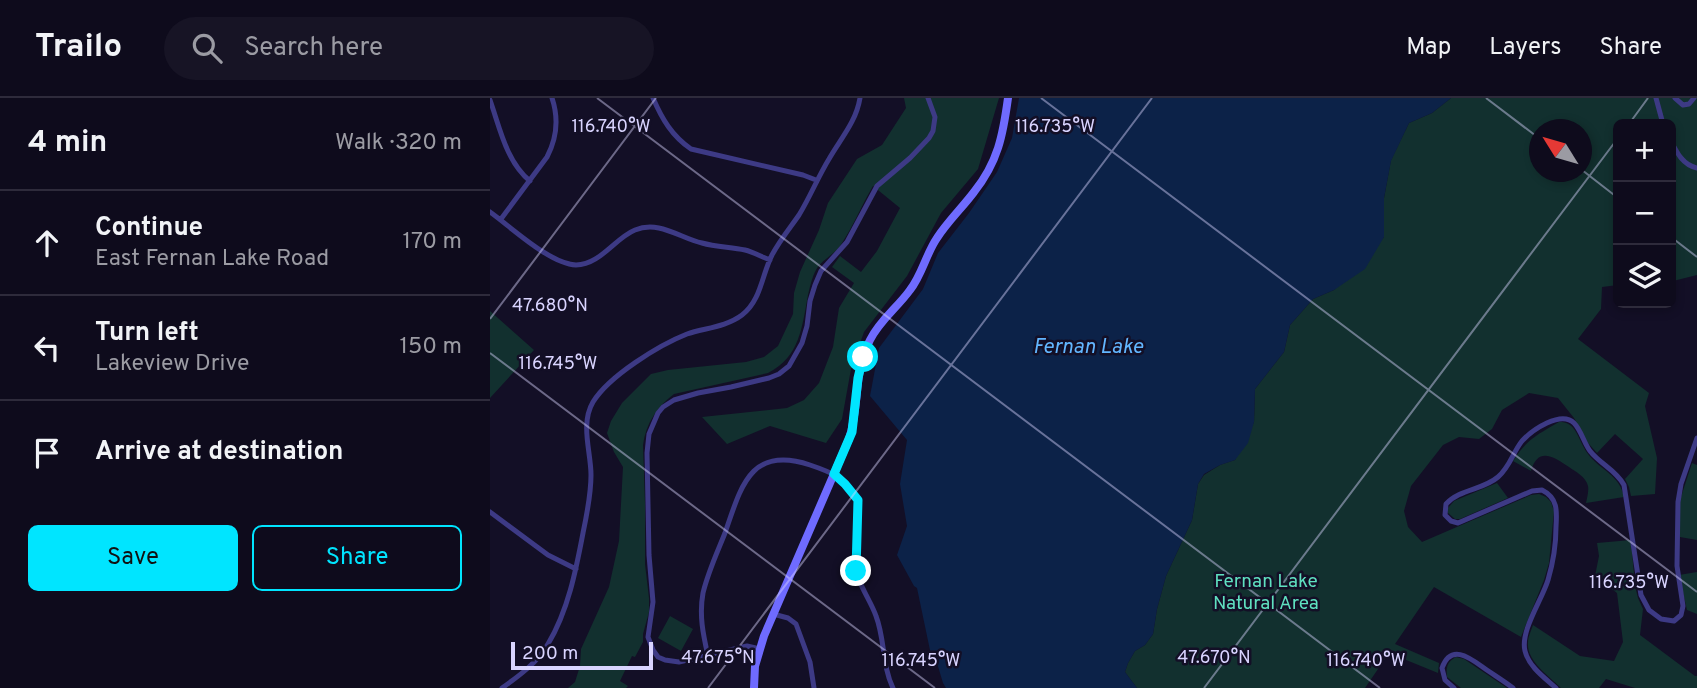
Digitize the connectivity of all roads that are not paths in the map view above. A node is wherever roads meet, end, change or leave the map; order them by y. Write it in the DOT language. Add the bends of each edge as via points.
graph roads {
  1 [pos="552,98"];
  2 [pos="653,98"];
  3 [pos="860,98"];
  4 [pos="928,98"];
  5 [pos="1009,98"];
  6 [pos="1656,98"];
  7 [pos="1675,98"];
  8 [pos="1694,98"];
  9 [pos="490,100"];
  10 [pos="1662,119"];
  11 [pos="1676,153"];
  12 [pos="1697,168"];
  13 [pos="816,180"];
  14 [pos="530,181"];
  15 [pos="490,212"];
  16 [pos="500,219"];
  17 [pos="769,260"];
  18 [pos="1697,438"];
  19 [pos="834,474"];
  20 [pos="490,512"];
  21 [pos="576,569"];
  22 [pos="773,614"];
  23 [pos="760,649"];
  24 [pos="708,656"];
  25 [pos="502,688"];
  26 [pos="754,688"];
  27 [pos="814,688"];
  28 [pos="893,688"];
  29 [pos="1454,688"];
  30 [pos="1513,688"];
  31 [pos="1556,688"];
  1 -- 14 [label="street" via="557,125 554,142"];
  2 -- 13 [label="street" via="667,128 691,149"];
  3 -- 13 [label="street" via="852,125"];
  4 -- 24 [label="street" via="935,117 933,131 911,158 877,186 847,242 821,271 802,343 789,366 769,378 674,400 663,407 651,428 647,453 653,602 649,643 656,655 671,662"];
  5 -- 19 [label="street" via="1001,140 987,174 940,234 912,288 866,347 858,373 852,432"];
  6 -- 10 [label="street"];
  7 -- 8 [label="street" via="1683,105"];
  9 -- 14 [label="street" via="513,162"];
  11 -- 12 [label="street"];
  13 -- 17 [label="street"];
  14 -- 16 [label="street"];
  15 -- 16 [label="street"];
  16 -- 17 [label="street" via="558,261 577,265 595,260 622,237 654,226 700,243 748,250"];
  17 -- 21 [label="street" via="753,304 742,315 671,341 639,359 595,400 587,421 591,489"];
  18 -- 31 [label="street" via="1678,496 1677,576 1683,611 1674,621 1653,614 1641,595 1624,485 1590,451 1568,419 1554,420 1526,437 1497,478 1446,504 1444,515 1458,523 1532,491 1542,490 1554,499 1552,564 1524,642 1530,662"];
  19 -- 22 [label="street"];
  19 -- 24 [label="street" via="782,460 765,463 744,482 703,593 701,622"];
  19 -- 28 [label="street" via="858,500 856,571 877,618"];
  20 -- 21 [label="street" via="548,555"];
  21 -- 25 [label="street" via="547,646"];
  22 -- 23 [label="street"];
  22 -- 27 [label="street" via="795,622"];
  23 -- 24 [label="street" via="747,646"];
  23 -- 26 [label="street"];
  29 -- 30 [label="street" via="1445,680 1442,668 1455,655 1469,658"];
}
